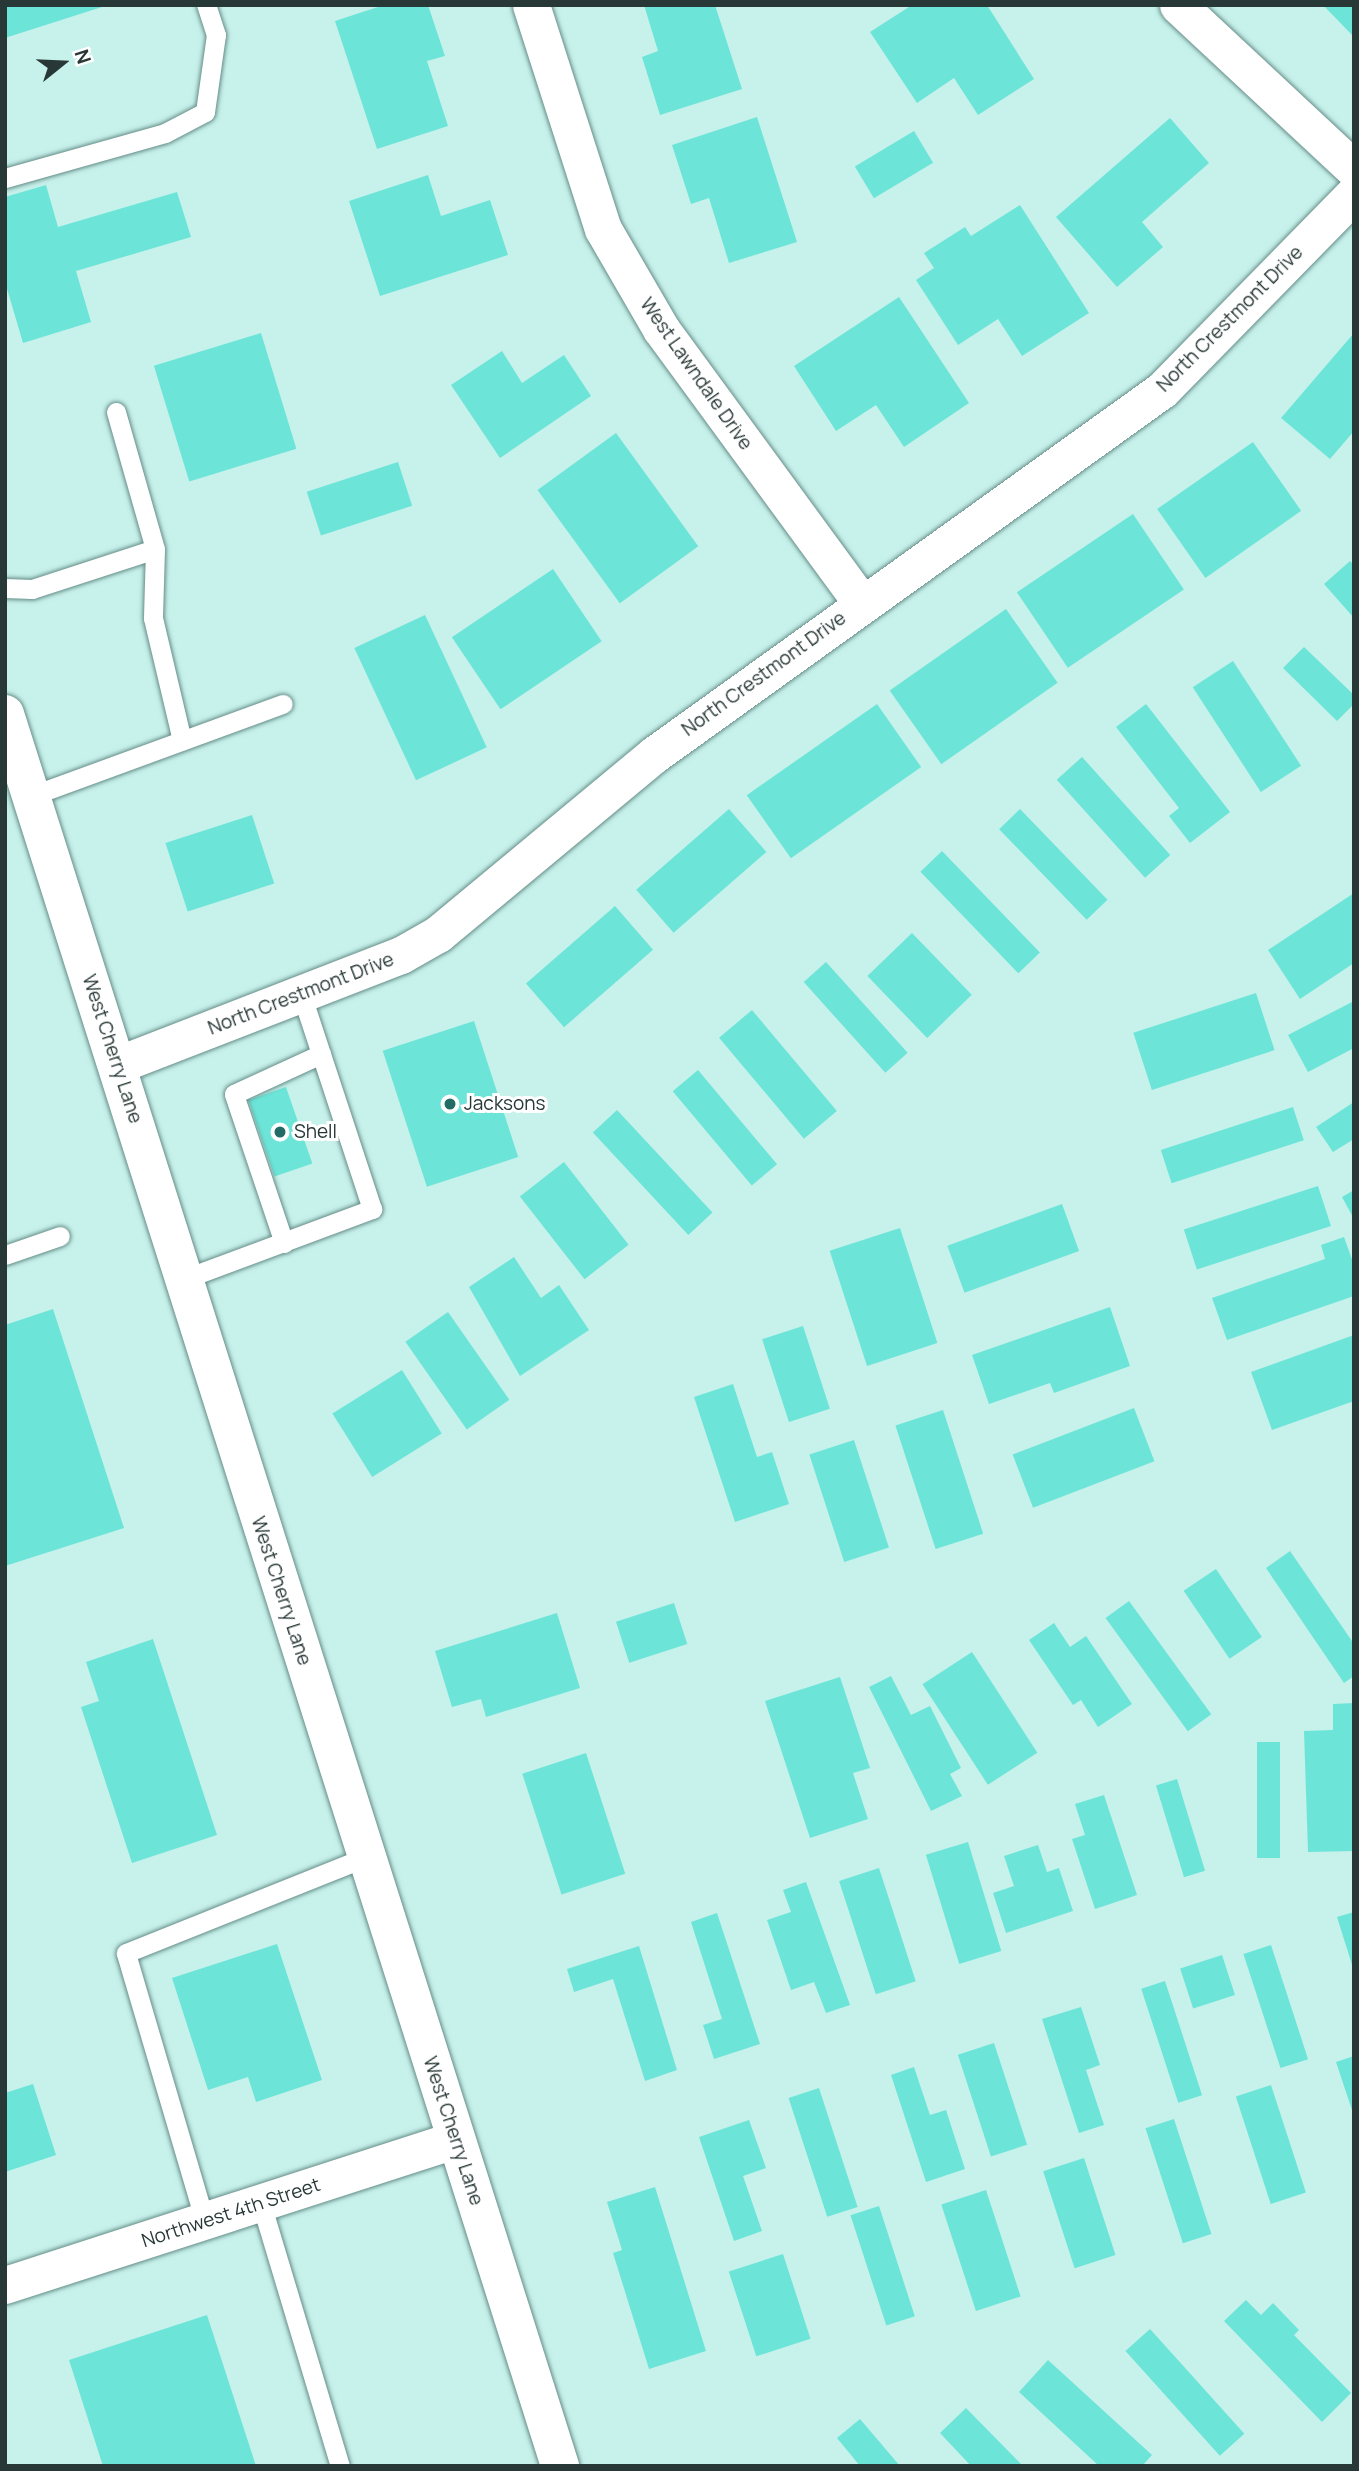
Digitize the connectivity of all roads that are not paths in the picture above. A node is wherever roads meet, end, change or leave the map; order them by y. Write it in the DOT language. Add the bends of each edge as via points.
graph roads {
  1 [pos="206,5"];
  2 [pos="531,5"];
  3 [pos="1178,5"];
  4 [pos="1354,169"];
  5 [pos="5,178"];
  6 [pos="1354,194"];
  7 [pos="116,412"];
  8 [pos="155,550"];
  9 [pos="5,588"];
  10 [pos="861,602"];
  11 [pos="283,704"];
  12 [pos="5,714"];
  13 [pos="182,741"];
  14 [pos="31,796"];
  15 [pos="301,993"];
  16 [pos="321,1054"];
  17 [pos="117,1065"];
  18 [pos="60,1236"];
  19 [pos="284,1243"];
  20 [pos="5,1255"];
  21 [pos="184,1279"];
  22 [pos="366,1857"];
  23 [pos="456,2139"];
  24 [pos="261,2203"];
  25 [pos="205,2222"];
  26 [pos="5,2285"];
  27 [pos="340,2466"];
  28 [pos="560,2466"];
  1 -- 5 [label="lane" via="216,35 205,112 165,133"];
  2 -- 10 [label="street, West Lawndale Drive" via="603,229 661,329"];
  3 -- 4 [label="street"];
  6 -- 10 [label="street, North Crestmont Drive" via="1162,390"];
  7 -- 8 [label="lane"];
  8 -- 9 [label="lane" via="32,589"];
  8 -- 13 [label="lane" via="153,618"];
  10 -- 15 [label="street, North Crestmont Drive" via="655,754 438,934 401,955"];
  11 -- 13 [label="lane"];
  12 -- 14 [label="main road, West Cherry Lane"];
  13 -- 14 [label="lane"];
  14 -- 17 [label="main road, West Cherry Lane"];
  15 -- 16 [label="lane"];
  15 -- 17 [label="street, North Crestmont Drive"];
  16 -- 19 [label="lane" via="234,1094"];
  16 -- 19 [label="lane" via="372,1209"];
  17 -- 21 [label="main road, West Cherry Lane"];
  18 -- 20 [label="lane"];
  19 -- 21 [label="lane"];
  21 -- 22 [label="main road, West Cherry Lane"];
  22 -- 23 [label="main road, West Cherry Lane"];
  22 -- 25 [label="lane" via="126,1953"];
  23 -- 24 [label="street, Northwest 4th Street"];
  23 -- 28 [label="main road, West Cherry Lane"];
  24 -- 25 [label="street, Northwest 4th Street"];
  24 -- 27 [label="lane"];
  25 -- 26 [label="street, Northwest 4th Street"];
}
